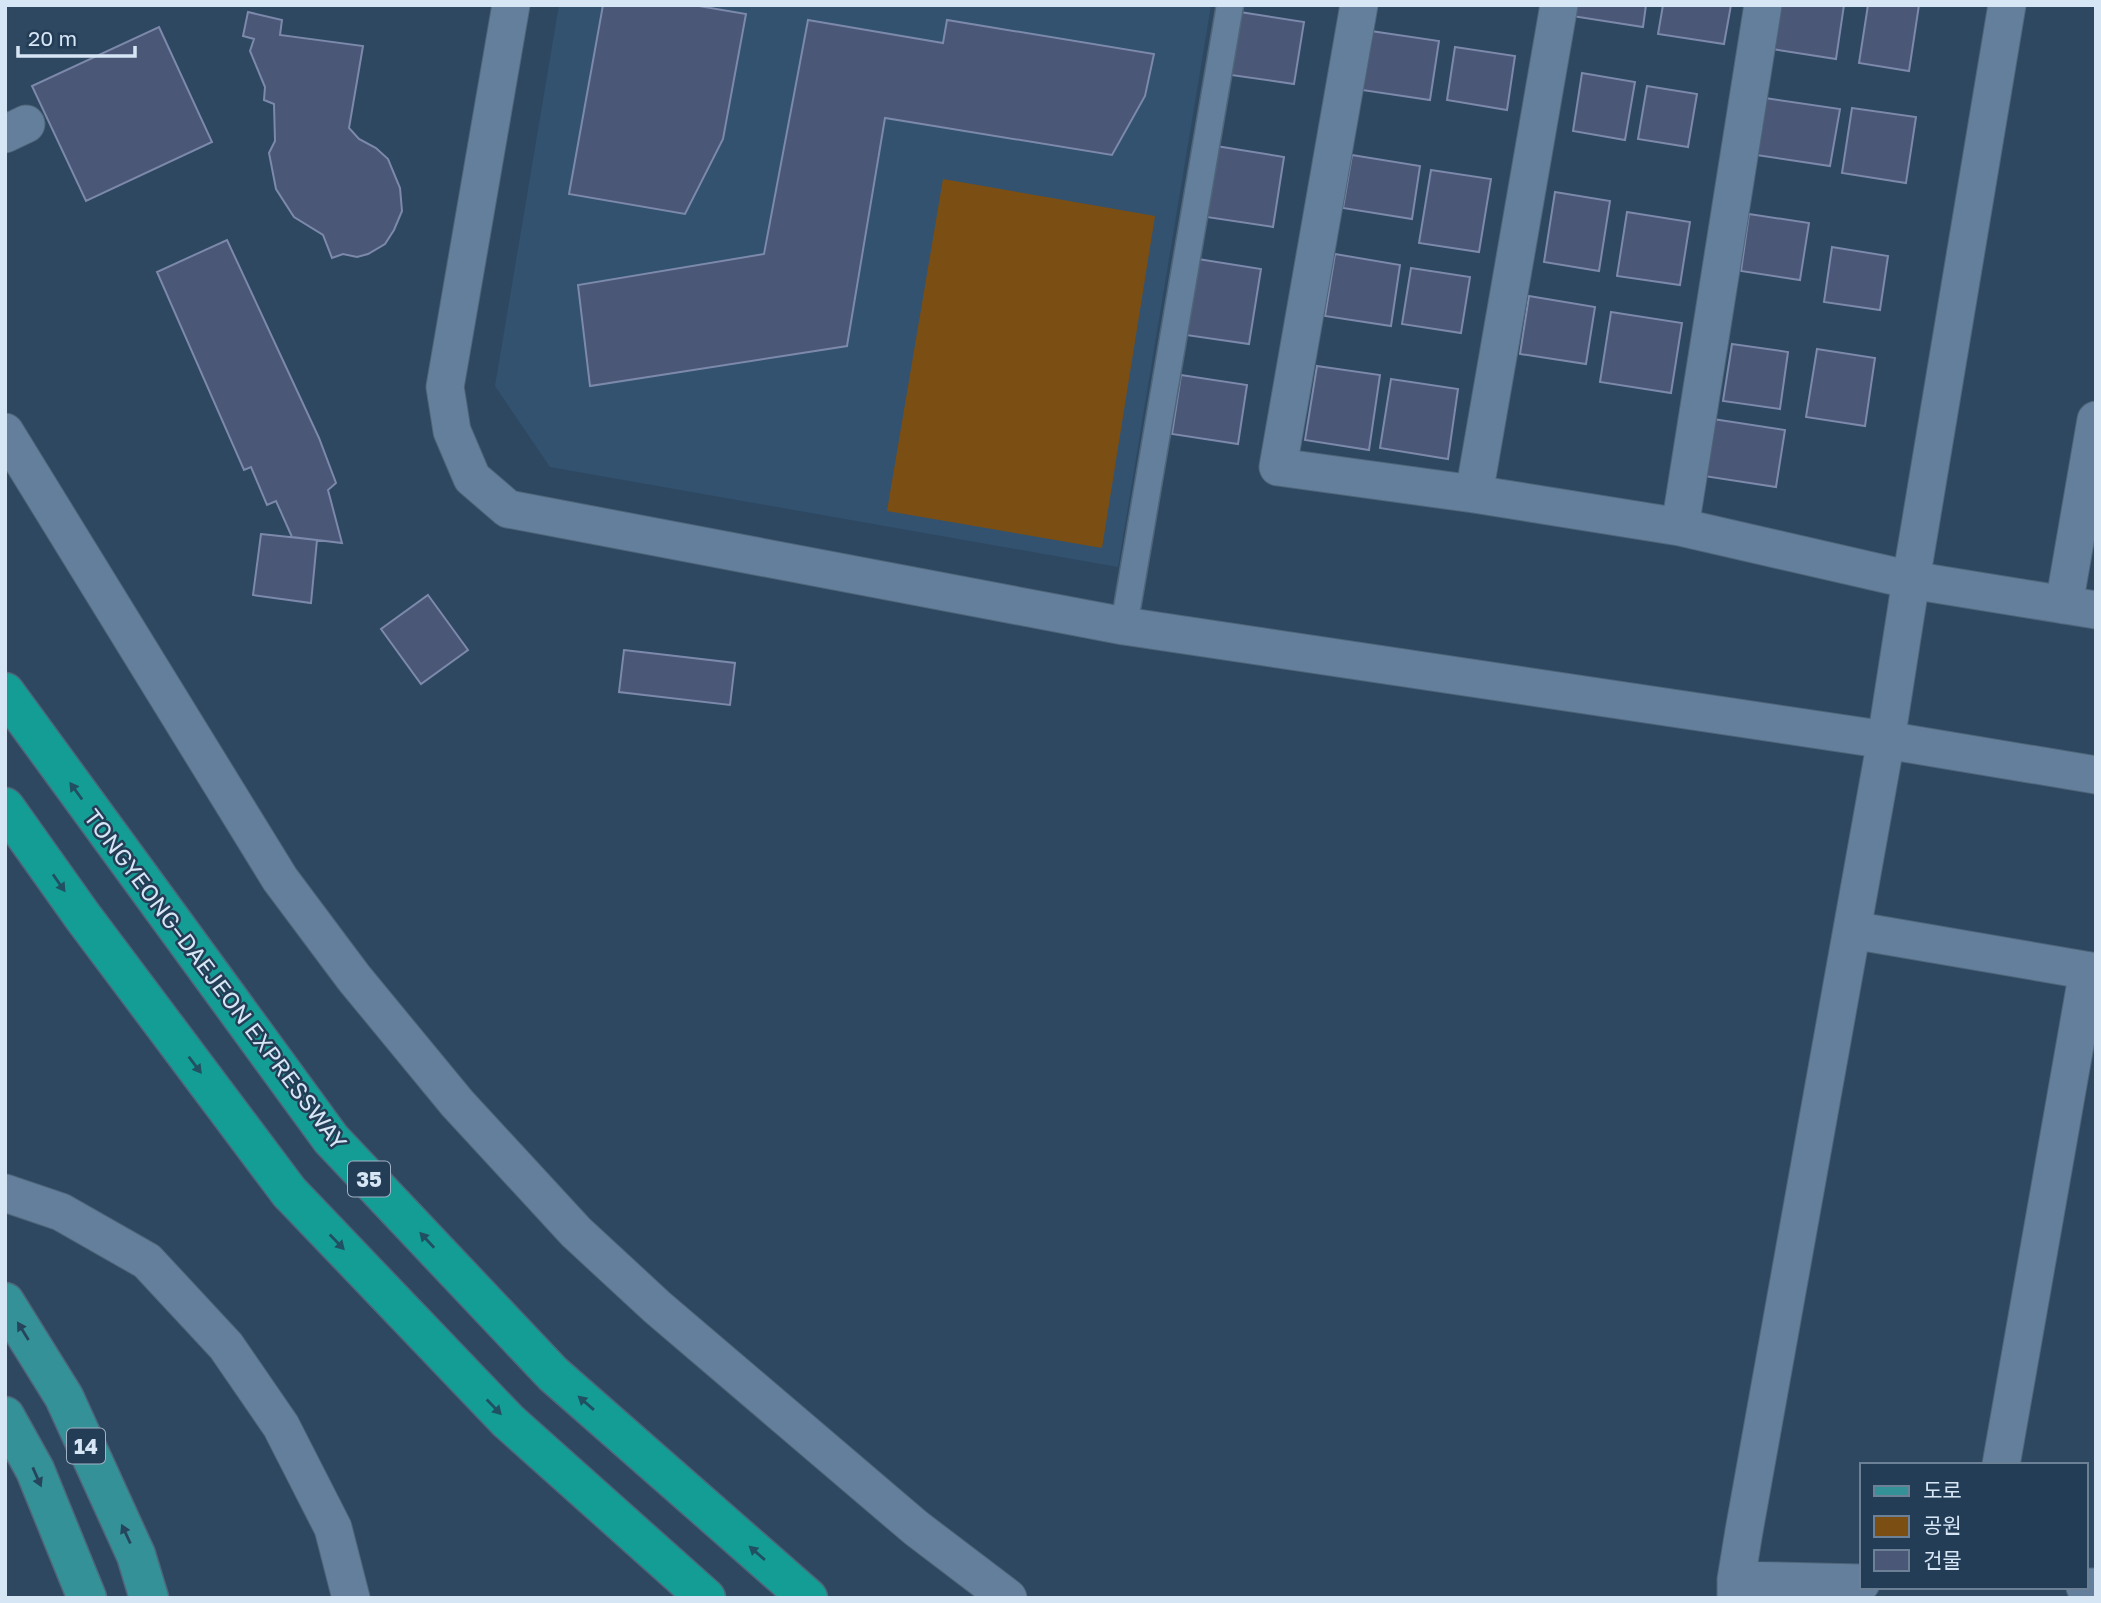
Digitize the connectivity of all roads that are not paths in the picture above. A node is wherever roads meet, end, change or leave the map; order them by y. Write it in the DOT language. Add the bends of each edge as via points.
graph roads {
  1 [pos="511,5"];
  2 [pos="1230,5"];
  3 [pos="1359,5"];
  4 [pos="1559,5"];
  5 [pos="1763,5"];
  6 [pos="2007,5"];
  7 [pos="2096,420"];
  8 [pos="5,432"];
  9 [pos="1474,494"];
  10 [pos="1680,527"];
  11 [pos="1911,580"];
  12 [pos="2080,608"];
  13 [pos="1124,626"];
  14 [pos="5,692"];
  15 [pos="1886,740"];
  16 [pos="2096,775"];
  17 [pos="5,807"];
  18 [pos="1852,930"];
  19 [pos="2092,972"];
  20 [pos="5,1194"];
  21 [pos="5,1302"];
  22 [pos="5,1416"];
  23 [pos="2001,1463"];
  24 [pos="1860,1583"];
  25 [pos="1736,1589"];
  26 [pos="87,1598"];
  27 [pos="149,1598"];
  28 [pos="351,1598"];
  29 [pos="706,1598"];
  30 [pos="808,1598"];
  31 [pos="1008,1598"];
  1 -- 13 [label="street" via="445,387 452,431 472,478 508,509"];
  2 -- 13 [label="street"];
  3 -- 9 [label="street" via="1278,467"];
  4 -- 9 [label="street"];
  5 -- 10 [label="street"];
  6 -- 11 [label="street"];
  7 -- 12 [label="street"];
  8 -- 31 [label="street" via="280,879 457,1103 576,1232 657,1307 916,1528"];
  9 -- 10 [label="street"];
  10 -- 11 [label="street"];
  11 -- 12 [label="street"];
  11 -- 15 [label="street"];
  13 -- 15 [label="street"];
  30 -- 14 [label="highway, TONGYEONG–DAEJEON EXPRESSWAY / 35, one-way" via="553,1374 331,1139"];
  15 -- 16 [label="street"];
  15 -- 18 [label="street"];
  17 -- 29 [label="highway, one-way" via="289,1192 508,1421"];
  18 -- 19 [label="street"];
  18 -- 25 [label="street"];
  19 -- 23 [label="street"];
  20 -- 28 [label="street" via="61,1212 147,1261 226,1346 281,1426 333,1528"];
  27 -- 21 [label="main road, 14, one-way" via="136,1555 64,1397"];
  22 -- 26 [label="main road, 14, one-way" via="35,1470"];
  24 -- 25 [label="street"];
}
